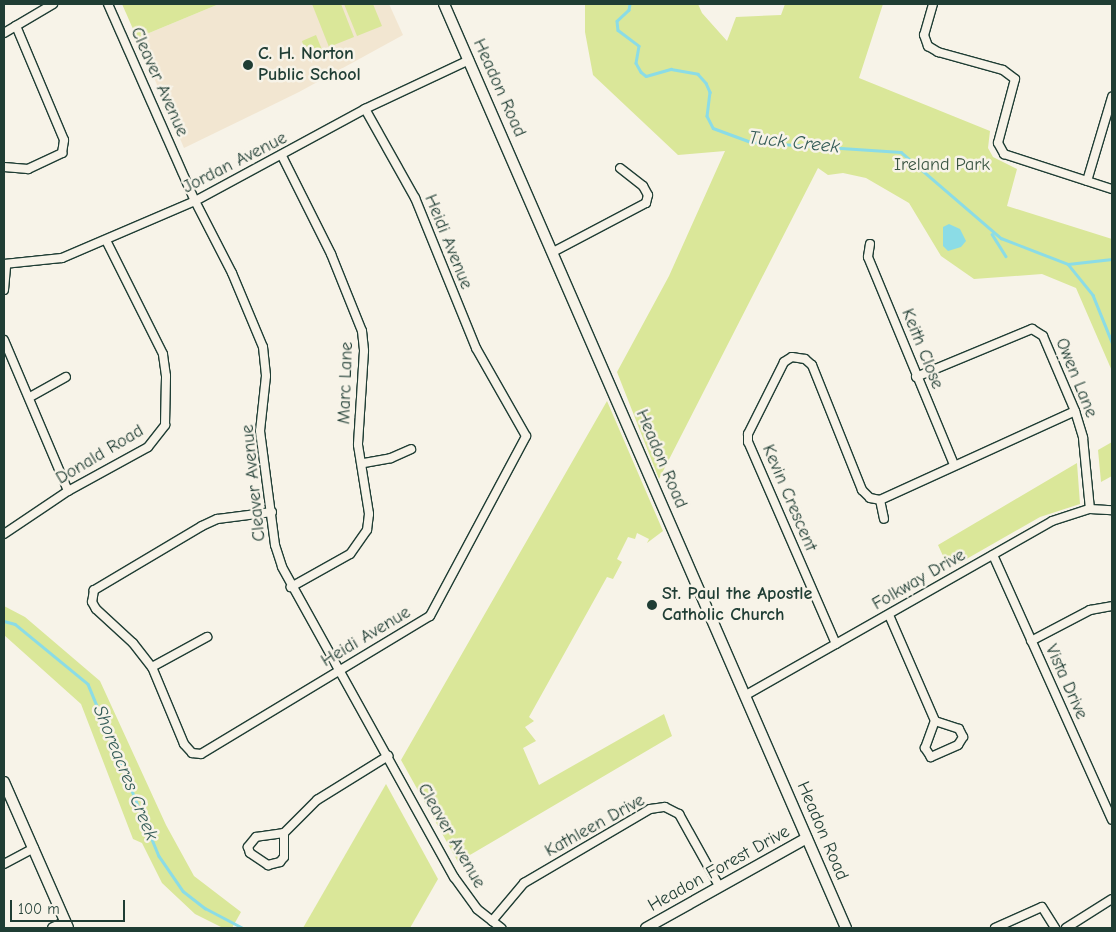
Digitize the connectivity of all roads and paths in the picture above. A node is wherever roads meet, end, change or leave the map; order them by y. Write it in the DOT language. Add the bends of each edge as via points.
graph roads {
  1 [pos="53,4"];
  2 [pos="108,4"];
  3 [pos="444,4"];
  4 [pos="933,4"];
  5 [pos="16,26"];
  6 [pos="4,33"];
  7 [pos="469,60"];
  8 [pos="1112,97"];
  9 [pos="365,109"];
  10 [pos="282,156"];
  11 [pos="4,167"];
  12 [pos="620,168"];
  13 [pos="1087,181"];
  14 [pos="1112,190"];
  15 [pos="195,201"];
  16 [pos="106,240"];
  17 [pos="870,244"];
  18 [pos="553,252"];
  19 [pos="5,264"];
  20 [pos="4,290"];
  21 [pos="4,340"];
  22 [pos="66,377"];
  23 [pos="916,377"];
  24 [pos="30,397"];
  25 [pos="1075,411"];
  26 [pos="411,450"];
  27 [pos="364,463"];
  28 [pos="954,465"];
  29 [pos="68,491"];
  30 [pos="880,500"];
  31 [pos="1090,509"];
  32 [pos="1112,510"];
  33 [pos="272,512"];
  34 [pos="884,520"];
  35 [pos="4,534"];
  36 [pos="993,556"];
  37 [pos="291,587"];
  38 [pos="1112,606"];
  39 [pos="889,615"];
  40 [pos="207,637"];
  41 [pos="1031,641"];
  42 [pos="836,644"];
  43 [pos="152,668"];
  44 [pos="340,671"];
  45 [pos="746,695"];
  46 [pos="935,721"];
  47 [pos="388,756"];
  48 [pos="4,782"];
  49 [pos="1112,820"];
  50 [pos="284,833"];
  51 [pos="807,838"];
  52 [pos="34,848"];
  53 [pos="4,864"];
  54 [pos="720,886"];
  55 [pos="1112,899"];
  56 [pos="492,921"];
  57 [pos="66,925"];
  58 [pos="52,928"];
  59 [pos="501,928"];
  60 [pos="646,928"];
  61 [pos="846,928"];
  62 [pos="995,928"];
  63 [pos="1054,928"];
  64 [pos="1066,928"];
  1 -- 5 [label="street"];
  2 -- 15 [label="street, Cleaver Avenue"];
  3 -- 7 [label="street, Headon Road"];
  4 -- 13 [label="street" via="924,35 928,46 938,52 1003,70 1015,79 998,144 1004,154"];
  5 -- 6 [label="street"];
  5 -- 11 [label="street" via="64,140 62,153 28,168"];
  7 -- 9 [label="street, Jordan Avenue"];
  7 -- 18 [label="street, Headon Road"];
  8 -- 13 [label="street"];
  9 -- 10 [label="street, Jordan Avenue"];
  9 -- 44 [label="street, Heidi Avenue" via="414,198 476,348 526,436 430,616"];
  10 -- 15 [label="street, Jordan Avenue"];
  10 -- 27 [label="street, Marc Lane" via="331,254 362,331 364,351 358,445"];
  12 -- 18 [label="street" via="643,186 648,196 646,204"];
  13 -- 14 [label="street"];
  15 -- 16 [label="street, Jordan Avenue"];
  15 -- 33 [label="street, Cleaver Avenue" via="232,273 263,347 266,376 260,431"];
  16 -- 19 [label="street, Jordan Avenue" via="62,258"];
  16 -- 29 [label="street, Donald Road" via="163,354 165,425 148,447"];
  17 -- 23 [label="street, Keith Close" via="868,257"];
  18 -- 45 [label="street, Headon Road"];
  19 -- 20 [label="street"];
  21 -- 24 [label="street"];
  22 -- 24 [label="street"];
  23 -- 25 [label="street, Owen Lane" via="1032,329 1043,336"];
  23 -- 28 [label="street, Keith Close"];
  24 -- 29 [label="street"];
  25 -- 28 [label="street"];
  25 -- 31 [label="street, Owen Lane" via="1083,438"];
  26 -- 27 [label="street"];
  27 -- 37 [label="street, Marc Lane" via="369,514 361,541 350,554"];
  28 -- 30 [label="street"];
  29 -- 35 [label="street, Donald Road"];
  30 -- 34 [label="street"];
  30 -- 42 [label="street, Kevin Crescent" via="870,498 862,490 812,365 805,359 792,358 784,362 748,434 748,442"];
  31 -- 32 [label="street, Folkway Drive"];
  31 -- 36 [label="street, Folkway Drive" via="1052,521"];
  33 -- 37 [label="street, Cleaver Avenue" via="275,545"];
  33 -- 43 [label="street, Heidi Avenue" via="217,519 94,590 92,602 96,609 133,643"];
  36 -- 39 [label="street, Folkway Drive"];
  36 -- 41 [label="street, Vista Drive"];
  37 -- 44 [label="street, Cleaver Avenue"];
  38 -- 41 [label="street" via="1090,610"];
  39 -- 42 [label="street, Folkway Drive"];
  39 -- 46 [label="street"];
  40 -- 43 [label="street"];
  41 -- 49 [label="street, Vista Drive"];
  42 -- 45 [label="street, Folkway Drive"];
  43 -- 44 [label="street, Heidi Avenue" via="184,744 192,753 201,754"];
  44 -- 47 [label="street, Cleaver Avenue"];
  45 -- 51 [label="street, Headon Road"];
  46 -- 46 [label="street" via="959,729 963,736 958,745 932,757 925,748"];
  47 -- 50 [label="street" via="317,800"];
  47 -- 56 [label="street, Cleaver Avenue" via="454,877 477,909"];
  48 -- 52 [label="street"];
  50 -- 50 [label="street" via="284,856 280,862 268,865 250,853 248,847 256,837"];
  51 -- 54 [label="street, Headon Forest Drive"];
  51 -- 61 [label="street, Headon Road"];
  52 -- 53 [label="street"];
  52 -- 57 [label="street"];
  54 -- 56 [label="street, Kathleen Drive" via="679,814 665,807 658,808 524,883"];
  54 -- 60 [label="street, Headon Forest Drive"];
  55 -- 64 [label="street"];
  56 -- 59 [label="street, Cleaver Avenue"];
  57 -- 58 [label="street"];
  62 -- 63 [label="street" via="1042,907"];
}
